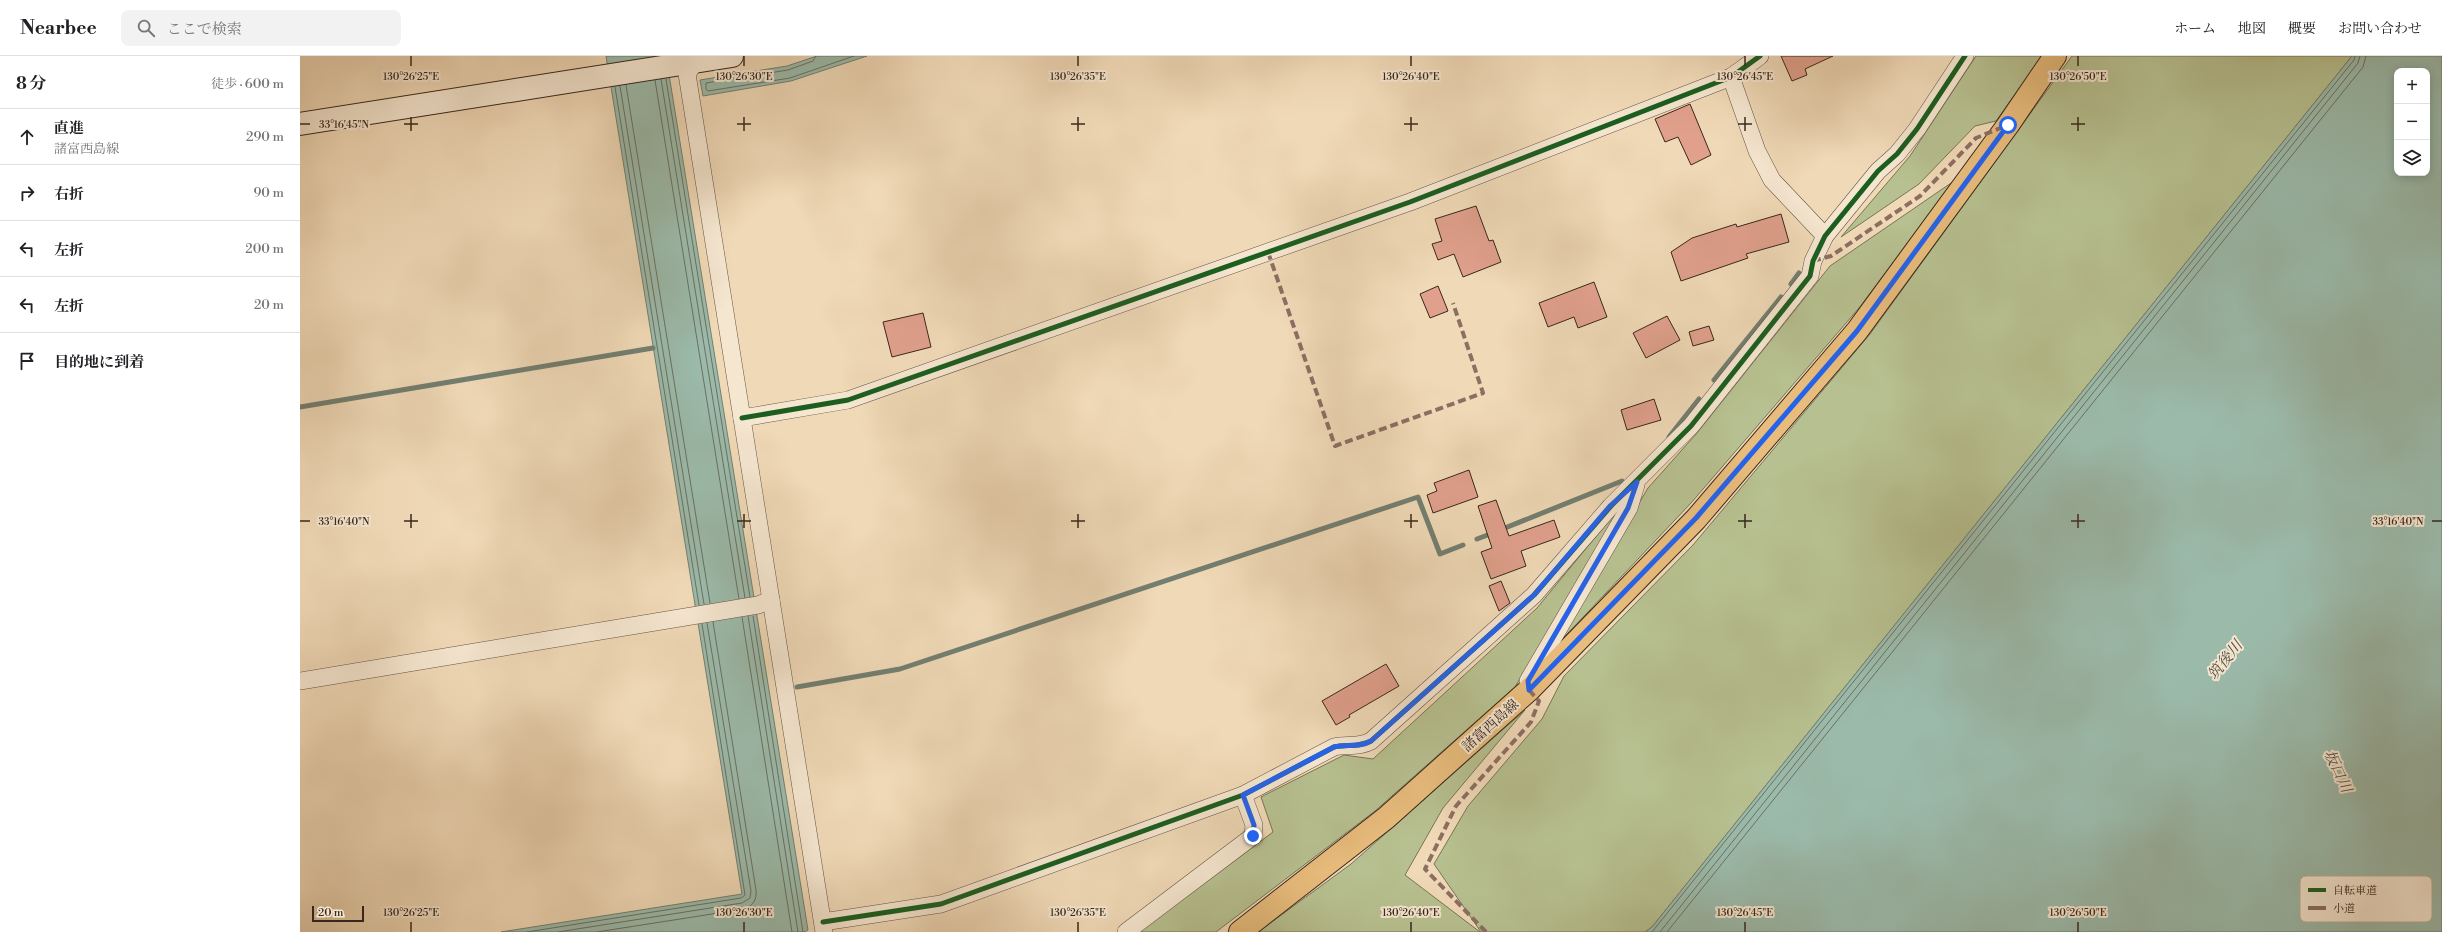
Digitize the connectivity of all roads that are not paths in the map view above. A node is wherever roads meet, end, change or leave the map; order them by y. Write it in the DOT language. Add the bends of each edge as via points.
graph roads {
  1 [pos="732,56"];
  2 [pos="1760,56"];
  3 [pos="1965,56"];
  4 [pos="2055,56"];
  5 [pos="695,59"];
  6 [pos="1731,77"];
  7 [pos="300,124"];
  8 [pos="1825,236"];
  9 [pos="742,418"];
  10 [pos="1637,482"];
  11 [pos="765,602"];
  12 [pos="300,681"];
  13 [pos="1529,690"];
  14 [pos="1243,795"];
  15 [pos="824,927"];
  16 [pos="1126,932"];
  17 [pos="1240,932"];
  1 -- 5 [label="street"];
  2 -- 6 [label="street"];
  3 -- 8 [label="street" via="1917,129 1897,154 1878,171"];
  4 -- 13 [label="main road, 諸富西島線" via="2008,125 1857,331 1696,518"];
  5 -- 7 [label="street" via="671,66"];
  5 -- 9 [label="street" via="687,74"];
  6 -- 8 [label="street" via="1756,151 1772,180"];
  6 -- 9 [label="street" via="1410,202 848,400"];
  8 -- 10 [label="street" via="1813,261 1810,276 1691,426"];
  9 -- 11 [label="street"];
  10 -- 13 [label="street" via="1628,508 1528,681"];
  10 -- 14 [label="street" via="1610,506 1534,595 1371,741 1356,746 1334,747"];
  11 -- 12 [label="street"];
  11 -- 15 [label="street"];
  13 -- 17 [label="main road, 諸富西島線" via="1386,818"];
  14 -- 15 [label="street" via="941,904"];
  14 -- 16 [label="street" via="1254,825 1253,836"];
}
